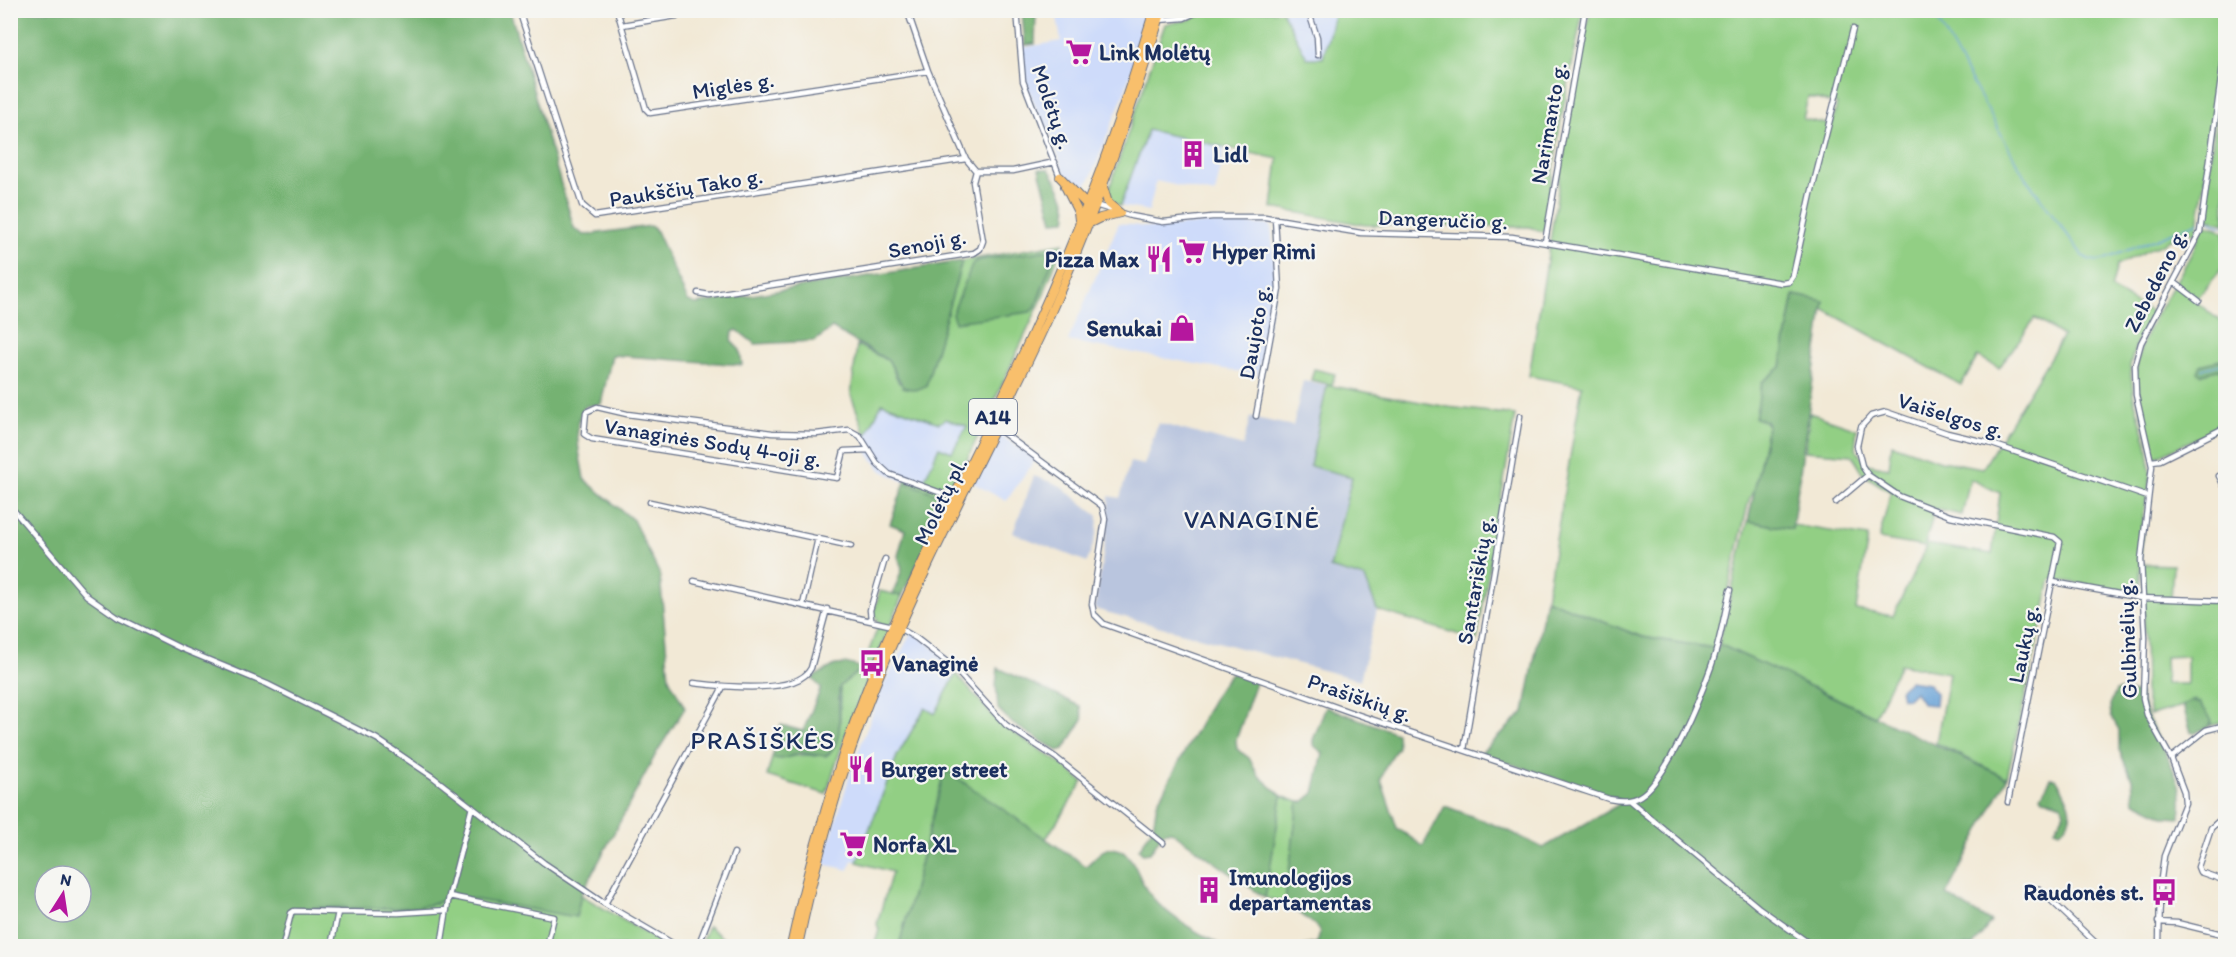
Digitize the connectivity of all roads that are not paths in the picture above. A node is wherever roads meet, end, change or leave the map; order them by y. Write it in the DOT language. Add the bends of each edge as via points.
graph roads {
  1 [pos="519,10"];
  2 [pos="617,10"];
  3 [pos="712,10"];
  4 [pos="907,10"];
  5 [pos="1017,10"];
  6 [pos="1154,10"];
  7 [pos="1202,10"];
  8 [pos="1308,10"];
  9 [pos="1585,10"];
  10 [pos="1161,15"];
  11 [pos="622,25"];
  12 [pos="1853,29"];
  13 [pos="2226,42"];
  14 [pos="1318,56"];
  15 [pos="928,71"];
  16 [pos="966,159"];
  17 [pos="1055,162"];
  18 [pos="976,171"];
  19 [pos="1060,177"];
  20 [pos="1099,183"];
  21 [pos="1070,190"];
  22 [pos="1093,203"];
  23 [pos="1119,213"];
  24 [pos="1275,218"];
  25 [pos="1086,222"];
  26 [pos="1545,242"];
  27 [pos="2174,282"];
  28 [pos="698,293"];
  29 [pos="2199,301"];
  30 [pos="1256,416"];
  31 [pos="1520,416"];
  32 [pos="995,427"];
  33 [pos="2226,427"];
  34 [pos="869,450"];
  35 [pos="2152,461"];
  36 [pos="1868,475"];
  37 [pos="2219,476"];
  38 [pos="2226,490"];
  39 [pos="2148,497"];
  40 [pos="954,498"];
  41 [pos="650,502"];
  42 [pos="1836,502"];
  43 [pos="10,506"];
  44 [pos="819,538"];
  45 [pos="851,546"];
  46 [pos="885,559"];
  47 [pos="694,581"];
  48 [pos="2053,582"];
  49 [pos="1730,590"];
  50 [pos="2141,598"];
  51 [pos="2226,601"];
  52 [pos="803,605"];
  53 [pos="827,609"];
  54 [pos="871,620"];
  55 [pos="896,628"];
  56 [pos="694,683"];
  57 [pos="723,687"];
  58 [pos="2226,725"];
  59 [pos="1464,750"];
  60 [pos="2171,759"];
  61 [pos="1630,801"];
  62 [pos="2008,802"];
  63 [pos="472,807"];
  64 [pos="2226,815"];
  65 [pos="1163,843"];
  66 [pos="734,853"];
  67 [pos="2226,881"];
  68 [pos="2040,889"];
  69 [pos="449,896"];
  70 [pos="605,904"];
  71 [pos="447,910"];
  72 [pos="338,912"];
  73 [pos="2158,922"];
  74 [pos="2226,935"];
  75 [pos="666,940"];
  76 [pos="441,945"];
  77 [pos="283,946"];
  78 [pos="331,946"];
  79 [pos="454,946"];
  80 [pos="547,946"];
  81 [pos="664,946"];
  82 [pos="677,946"];
  83 [pos="698,946"];
  84 [pos="791,946"];
  85 [pos="798,946"];
  86 [pos="1813,946"];
  87 [pos="2099,946"];
  88 [pos="2158,946"];
  1 -- 16 [label="street, Paukščių Tako g." via="582,205 595,216"];
  2 -- 11 [label="street, Miglės g."];
  3 -- 11 [label="street"];
  4 -- 15 [label="street"];
  5 -- 17 [label="street, Molėtų g." via="1023,81"];
  6 -- 20 [label="highway, Molėtų pl. / A14"];
  7 -- 10 [label="street" via="1184,18"];
  8 -- 14 [label="street" via="1317,37"];
  9 -- 26 [label="street, Narimanto g."];
  10 -- 20 [label="highway, Molėtų pl. / A14"];
  11 -- 15 [label="street, Miglės g." via="650,113"];
  12 -- 26 [label="street, Dangeručio g." via="1789,282"];
  13 -- 27 [label="street, Zebedeno g." via="2200,232"];
  15 -- 16 [label="street"];
  16 -- 18 [label="street"];
  17 -- 18 [label="street" via="1013,171"];
  17 -- 19 [label="street, Molėtų g."];
  18 -- 28 [label="street, Senoji g." via="973,182 982,241 974,253 709,295"];
  19 -- 21 [label="highway"];
  20 -- 21 [label="highway"];
  20 -- 22 [label="highway, Molėtų pl. / A14"];
  20 -- 23 [label="highway" via="1108,203"];
  21 -- 22 [label="highway"];
  21 -- 25 [label="highway"];
  22 -- 23 [label="street, Dangeručio g."];
  22 -- 25 [label="highway"];
  22 -- 25 [label="highway, Molėtų pl. / A14"];
  23 -- 24 [label="street, Dangeručio g." via="1163,222 1212,217"];
  23 -- 25 [label="highway"];
  24 -- 26 [label="street, Dangeručio g." via="1361,233 1476,235"];
  24 -- 30 [label="street, Daujoto g." via="1279,289"];
  25 -- 32 [label="highway, Molėtų pl. / A14" via="1047,321"];
  25 -- 40 [label="highway, Molėtų pl. / A14"];
  27 -- 29 [label="street"];
  27 -- 35 [label="street, Zebedeno g." via="2141,343 2135,365 2136,394"];
  31 -- 59 [label="street, Santariškių g."];
  32 -- 55 [label="highway, Molėtų pl. / A14"];
  32 -- 59 [label="street, Prašiškių g." via="1102,506 1105,519 1092,604 1094,614 1104,624"];
  33 -- 35 [label="street"];
  34 -- 34 [label="street, Vanaginės Sodų 4-oji g." via="844,451 837,478 592,439 584,432 585,417 589,409 597,407 772,433 849,430 860,436"];
  34 -- 40 [label="street" via="889,474"];
  35 -- 39 [label="street, Zebedeno g."];
  36 -- 39 [label="street, Vaišelgos g." via="1858,459 1858,435 1866,419 1886,412 1947,433 1989,442"];
  36 -- 42 [label="street"];
  36 -- 48 [label="street" via="1899,496 1950,516 2057,538 2061,544"];
  37 -- 38 [label="street"];
  39 -- 50 [label="street, Gulbinėlių g."];
  40 -- 55 [label="highway, Molėtų pl. / A14"];
  41 -- 44 [label="street"];
  43 -- 63 [label="street" via="100,607 377,739"];
  44 -- 45 [label="street"];
  44 -- 52 [label="street"];
  46 -- 54 [label="street" via="870,610"];
  47 -- 52 [label="street"];
  48 -- 50 [label="street, Laukų g."];
  48 -- 62 [label="street, Laukų g."];
  49 -- 61 [label="street" via="1712,666 1667,765 1652,787"];
  50 -- 51 [label="street, Laukų g."];
  50 -- 60 [label="street, Gulbinėlių g." via="2144,707"];
  52 -- 53 [label="street"];
  53 -- 54 [label="street"];
  53 -- 57 [label="street" via="806,676 780,685"];
  54 -- 55 [label="street"];
  55 -- 65 [label="street" via="952,666 1006,725 1055,757"];
  55 -- 84 [label="highway, Molėtų pl. / A14" via="857,716 833,784"];
  55 -- 85 [label="highway, Molėtų pl. / A14" via="838,790"];
  56 -- 57 [label="street"];
  57 -- 70 [label="street"];
  58 -- 60 [label="street" via="2206,730"];
  59 -- 61 [label="street, Prašiškių g." via="1602,797"];
  60 -- 73 [label="street, Gulbinėlių g." via="2185,803 2164,856"];
  61 -- 86 [label="street" via="1758,907"];
  63 -- 69 [label="street"];
  63 -- 70 [label="street"];
  64 -- 67 [label="street" via="2211,828 2198,867 2200,872"];
  66 -- 83 [label="street"];
  68 -- 87 [label="street"];
  69 -- 71 [label="street"];
  69 -- 80 [label="street" via="554,917"];
  70 -- 75 [label="street"];
  71 -- 72 [label="street"];
  71 -- 76 [label="street"];
  72 -- 77 [label="street" via="294,911"];
  72 -- 78 [label="street"];
  73 -- 74 [label="street"];
  73 -- 88 [label="street, Gulbinėlių g."];
  75 -- 81 [label="street"];
  75 -- 82 [label="street"];
  76 -- 79 [label="street"];
}
